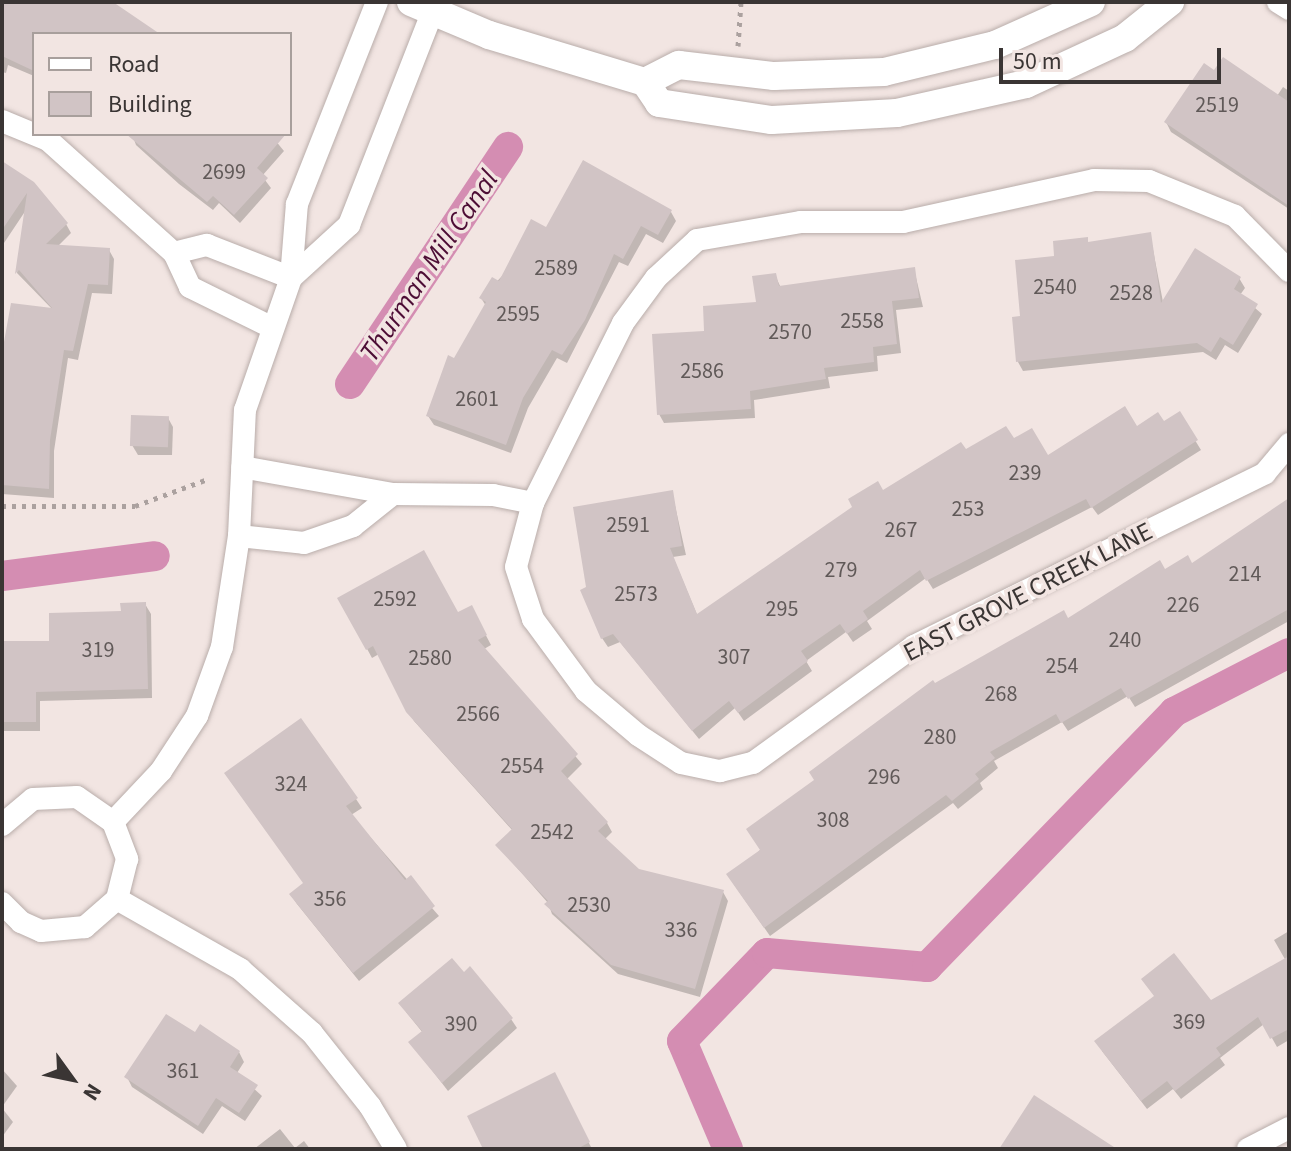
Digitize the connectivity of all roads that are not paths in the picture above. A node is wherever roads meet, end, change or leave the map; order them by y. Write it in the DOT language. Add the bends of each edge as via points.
graph roads {
  1 [pos="377,2"];
  2 [pos="1091,2"];
  3 [pos="1170,2"];
  4 [pos="1278,2"];
  5 [pos="422,7"];
  6 [pos="1289,9"];
  7 [pos="645,82"];
  8 [pos="2,121"];
  9 [pos="32,133"];
  10 [pos="38,136"];
  11 [pos="174,253"];
  12 [pos="1289,271"];
  13 [pos="291,278"];
  14 [pos="273,328"];
  15 [pos="1289,444"];
  16 [pos="242,467"];
  17 [pos="393,494"];
  18 [pos="533,503"];
  19 [pos="239,536"];
  20 [pos="113,822"];
  21 [pos="2,825"];
  22 [pos="117,899"];
  23 [pos="3,906"];
  24 [pos="1289,1128"];
  25 [pos="396,1149"];
  26 [pos="1248,1149"];
  1 -- 13 [label="street" via="297,204"];
  2 -- 7 [label="street" via="995,45 884,72 774,76 679,65"];
  3 -- 7 [label="street" via="1125,38 1026,84 897,113 772,120 659,103"];
  4 -- 6 [label="street"];
  5 -- 7 [label="street" via="489,35"];
  5 -- 13 [label="street" via="349,225"];
  8 -- 9 [label="street"];
  10 -- 11 [label="street"];
  11 -- 13 [label="street" via="207,245"];
  11 -- 14 [label="street" via="190,287"];
  12 -- 18 [label="street" via="1235,216 1149,181 1094,180 903,222 801,222 697,240 656,278 623,323"];
  13 -- 14 [label="street"];
  14 -- 16 [label="street" via="245,410"];
  15 -- 18 [label="street, EAST GROVE CREEK LANE" via="1265,473 914,646 753,763 720,771 681,763 586,691 533,619 516,567"];
  16 -- 17 [label="street"];
  16 -- 19 [label="street"];
  17 -- 18 [label="street" via="493,495"];
  17 -- 19 [label="street" via="353,526 304,543"];
  19 -- 20 [label="street" via="222,647 197,716 161,771"];
  20 -- 21 [label="street" via="97,806 54,795 33,799"];
  20 -- 22 [label="street" via="127,859"];
  22 -- 23 [label="street" via="85,927 63,932 41,931"];
  22 -- 25 [label="street" via="240,969 312,1033 370,1106"];
  24 -- 26 [label="street"];
}
